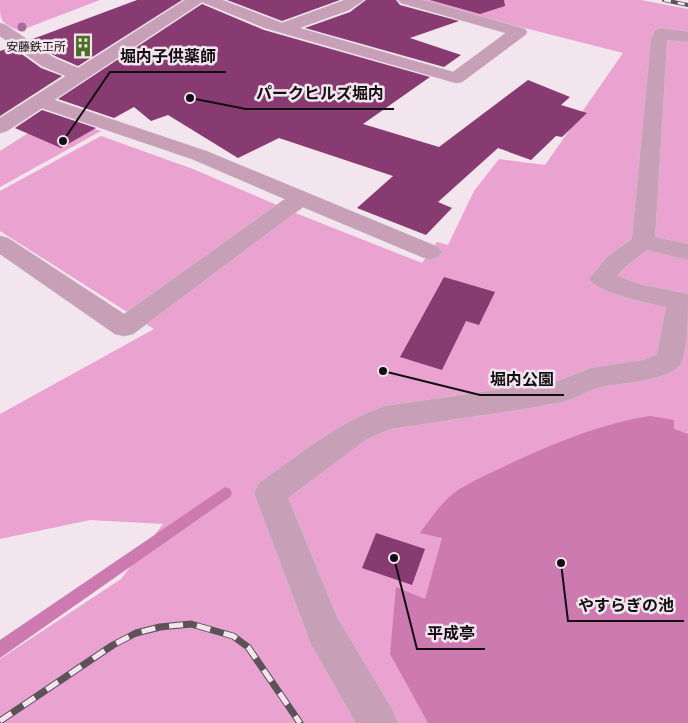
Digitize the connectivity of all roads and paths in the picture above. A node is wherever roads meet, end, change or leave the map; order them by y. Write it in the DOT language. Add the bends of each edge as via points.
graph roads {
  1 [pos="195,0"];
  2 [pos="208,0"];
  3 [pos="356,0"];
  4 [pos="406,0"];
  5 [pos="0,28"];
  6 [pos="283,28"];
  7 [pos="688,37"];
  8 [pos="80,76"];
  9 [pos="39,101"];
  10 [pos="0,126"];
  11 [pos="294,204"];
  12 [pos="643,242"];
  13 [pos="0,243"];
  14 [pos="430,252"];
  15 [pos="688,252"];
  16 [pos="684,303"];
  17 [pos="378,723"];
  1 -- 8 [label="street"];
  2 -- 6 [label="street"];
  3 -- 6 [label="street"];
  4 -- 6 [label="street" via="519,32 456,78"];
  5 -- 8 [label="street" via="48,62"];
  7 -- 12 [label="street" via="661,33 659,40"];
  8 -- 9 [label="street"];
  9 -- 10 [label="street"];
  9 -- 11 [label="street" via="173,146"];
  11 -- 13 [label="street" via="124,327"];
  11 -- 14 [label="street"];
  12 -- 15 [label="street"];
  12 -- 16 [label="street" via="617,261 601,279"];
  16 -- 17 [label="street" via="670,359 657,365 641,371 586,379 564,391 385,418 356,431 270,493 324,631"];
}
